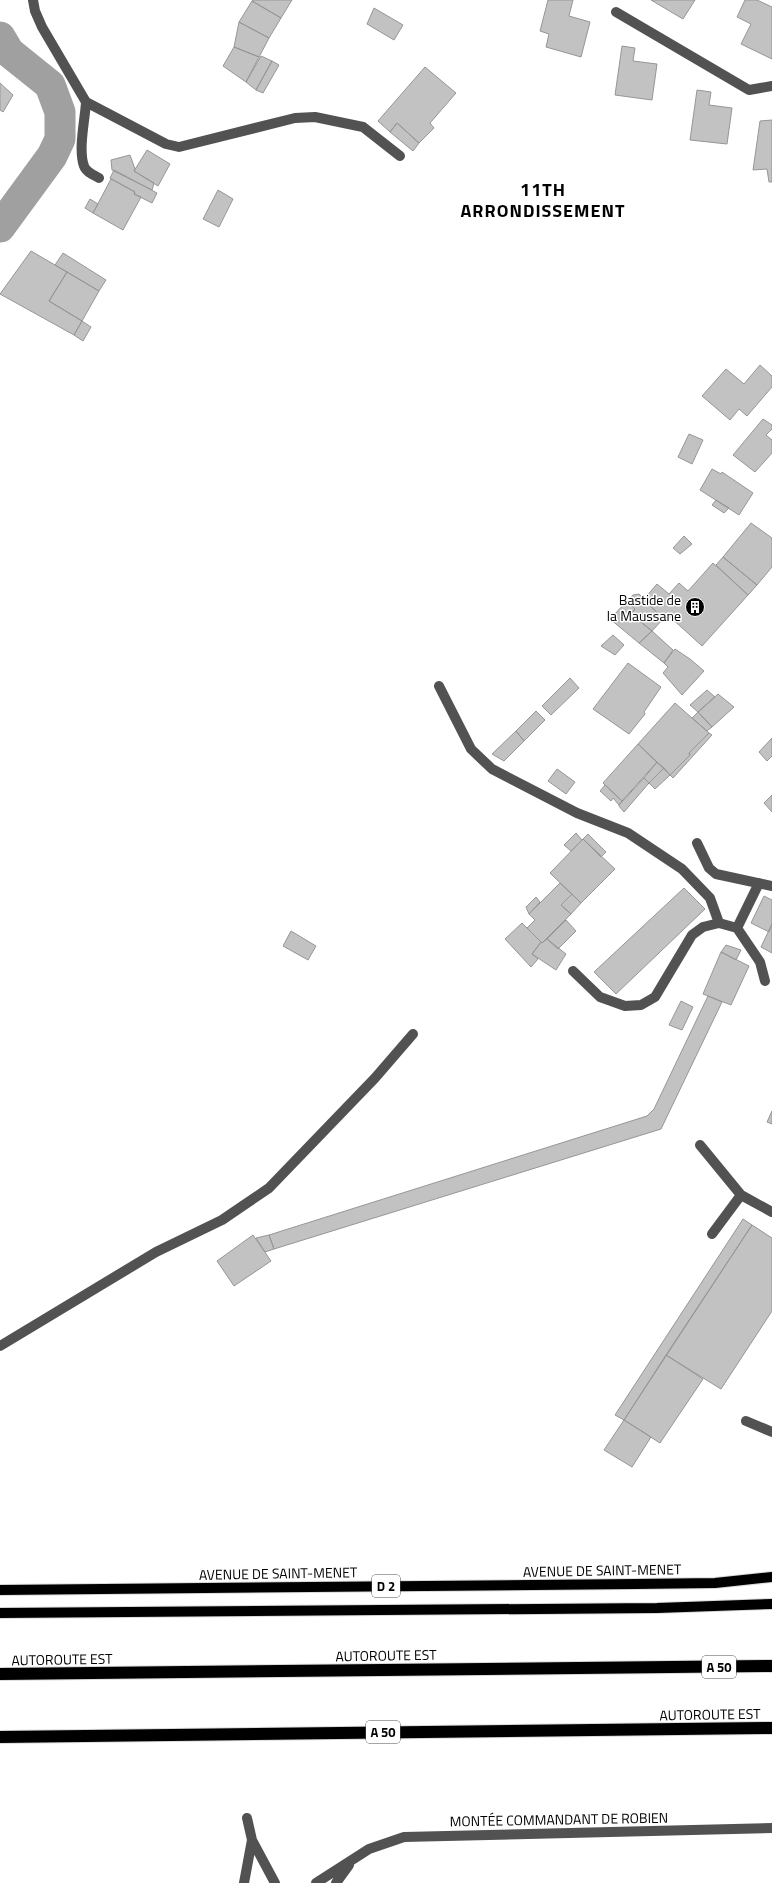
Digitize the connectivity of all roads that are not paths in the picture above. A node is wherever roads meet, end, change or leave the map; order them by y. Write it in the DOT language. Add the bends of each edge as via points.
graph roads {
  1 [pos="33,0"];
  2 [pos="616,12"];
  3 [pos="772,86"];
  4 [pos="86,102"];
  5 [pos="400,156"];
  6 [pos="99,178"];
  7 [pos="439,686"];
  8 [pos="697,843"];
  9 [pos="759,883"];
  10 [pos="772,886"];
  11 [pos="719,923"];
  12 [pos="737,928"];
  13 [pos="573,971"];
  14 [pos="765,981"];
  15 [pos="413,1034"];
  16 [pos="700,1145"];
  17 [pos="741,1195"];
  18 [pos="772,1212"];
  19 [pos="712,1234"];
  20 [pos="0,1346"];
  21 [pos="746,1421"];
  22 [pos="772,1432"];
  23 [pos="772,1577"];
  24 [pos="0,1590"];
  25 [pos="772,1604"];
  26 [pos="0,1614"];
  27 [pos="772,1666"];
  28 [pos="0,1674"];
  29 [pos="772,1728"];
  30 [pos="0,1736"];
  31 [pos="247,1818"];
  32 [pos="772,1828"];
  33 [pos="252,1840"];
  34 [pos="352,1860"];
  35 [pos="244,1883"];
  36 [pos="275,1883"];
  37 [pos="316,1883"];
  38 [pos="336,1883"];
  1 -- 4 [label="street" via="42,27"];
  2 -- 3 [label="street" via="749,90"];
  4 -- 5 [label="street" via="166,144 179,147 295,118 315,117 363,127"];
  4 -- 6 [label="street" via="82,146 84,167"];
  7 -- 11 [label="street" via="471,749 492,769 577,813 628,833 682,869 710,898"];
  8 -- 9 [label="street" via="709,868 716,874"];
  9 -- 10 [label="street"];
  9 -- 12 [label="street"];
  11 -- 12 [label="street"];
  11 -- 13 [label="street" via="703,927 692,935 655,997 641,1005 625,1006 600,997"];
  12 -- 14 [label="street" via="760,962"];
  15 -- 20 [label="street" via="376,1078 268,1188 222,1220 156,1252"];
  16 -- 17 [label="street"];
  17 -- 18 [label="street"];
  17 -- 19 [label="street"];
  21 -- 22 [label="street"];
  23 -- 24 [label="main road, AVENUE DE SAINT-MENET / D 2" via="679,1583"];
  25 -- 26 [label="main road, D 2" via="657,1608"];
  27 -- 28 [label="highway, AUTOROUTE EST / A 50"];
  29 -- 30 [label="highway, AUTOROUTE EST / A 50"];
  31 -- 33 [label="street"];
  32 -- 34 [label="street, MONTÉE COMMANDANT DE ROBIEN" via="404,1837 370,1849"];
  33 -- 35 [label="street"];
  33 -- 36 [label="street"];
  34 -- 37 [label="street, MONTÉE COMMANDANT DE ROBIEN"];
  34 -- 38 [label="street, MONTÉE COMMANDANT DE ROBIEN"];
}
